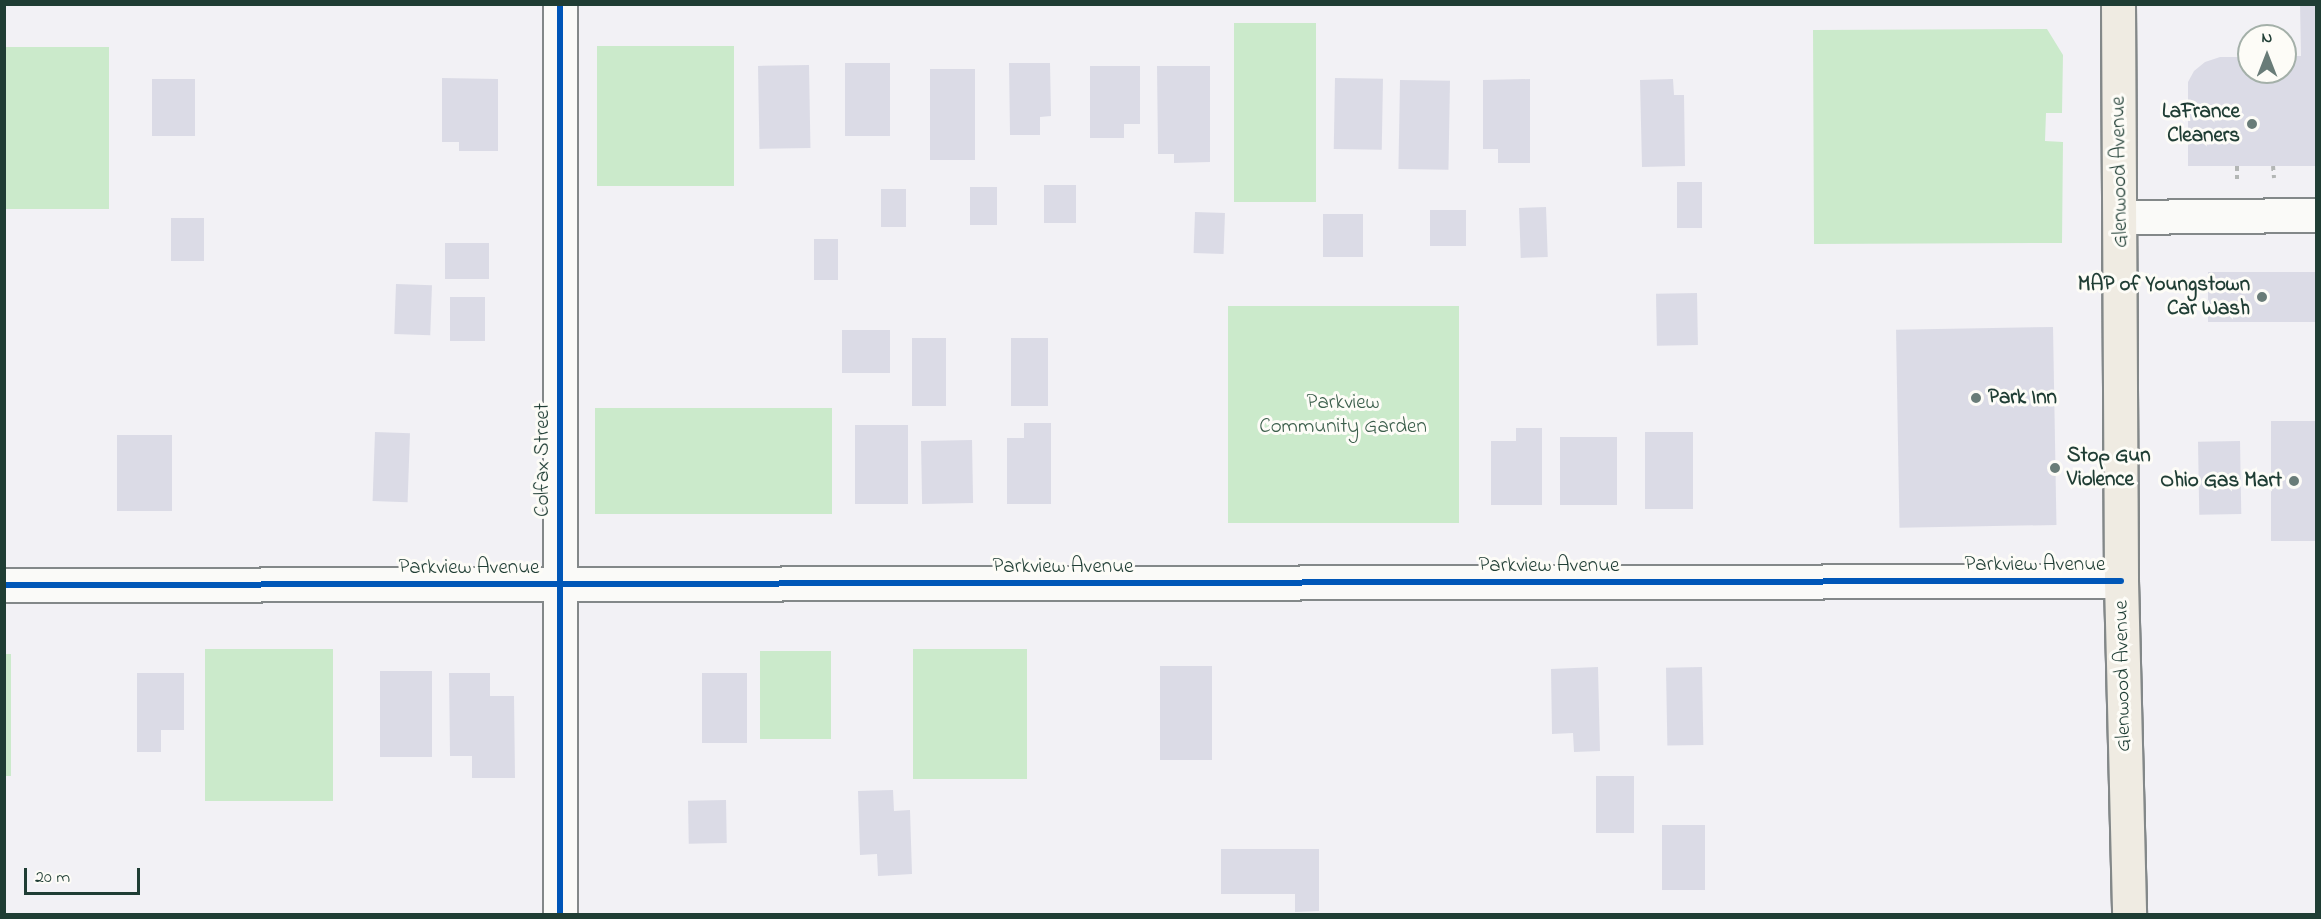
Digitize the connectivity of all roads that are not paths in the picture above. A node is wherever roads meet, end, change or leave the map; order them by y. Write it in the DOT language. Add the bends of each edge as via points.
graph roads {
  1 [pos="560,4"];
  2 [pos="2118,4"];
  3 [pos="2316,215"];
  4 [pos="2121,217"];
  5 [pos="2121,581"];
  6 [pos="4,585"];
  7 [pos="560,585"];
  8 [pos="560,915"];
  9 [pos="2128,915"];
  1 -- 7 [label="street, Colfax Street"];
  2 -- 4 [label="main road, Glenwood Avenue"];
  3 -- 4 [label="street"];
  4 -- 5 [label="main road, Glenwood Avenue"];
  5 -- 7 [label="street, Parkview Avenue"];
  5 -- 9 [label="main road, Glenwood Avenue"];
  6 -- 7 [label="street, Parkview Avenue"];
  7 -- 8 [label="street, Colfax Street"];
}
